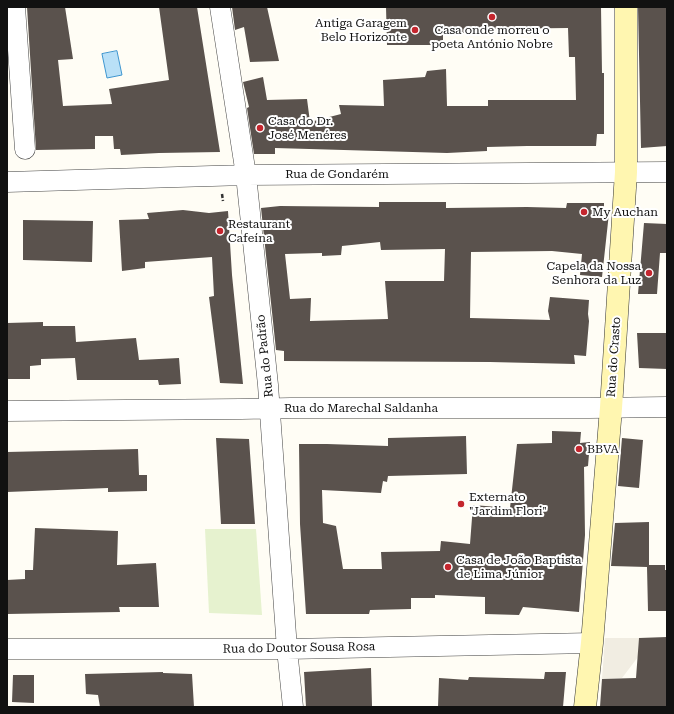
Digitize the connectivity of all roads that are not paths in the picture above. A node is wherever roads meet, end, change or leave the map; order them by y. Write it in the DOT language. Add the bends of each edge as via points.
graph roads {
  1 [pos="15,7"];
  2 [pos="220,7"];
  3 [pos="626,7"];
  4 [pos="25,149"];
  5 [pos="626,172"];
  6 [pos="667,172"];
  7 [pos="246,175"];
  8 [pos="7,182"];
  9 [pos="667,407"];
  10 [pos="270,408"];
  11 [pos="610,408"];
  12 [pos="7,411"];
  13 [pos="592,643"];
  14 [pos="7,649"];
  15 [pos="287,649"];
  16 [pos="293,707"];
  17 [pos="585,707"];
  1 -- 4 [label="street"];
  2 -- 7 [label="street, Rua do Padrão"];
  3 -- 5 [label="street, Rua do Crasto"];
  5 -- 6 [label="street, Rua de Gondarém"];
  5 -- 7 [label="street, Rua de Gondarém"];
  5 -- 11 [label="street, Rua do Crasto"];
  7 -- 8 [label="street, Rua de Gondarém"];
  7 -- 10 [label="street, Rua do Padrão"];
  9 -- 11 [label="street, Rua do Marechal Saldanha"];
  10 -- 11 [label="street, Rua do Marechal Saldanha"];
  10 -- 12 [label="street, Rua do Marechal Saldanha"];
  10 -- 15 [label="street, Rua do Padrão"];
  11 -- 13 [label="street, Rua do Crasto"];
  13 -- 15 [label="street, Rua do Doutor Sousa Rosa"];
  13 -- 17 [label="street, Rua do Crasto"];
  14 -- 15 [label="street, Rua do Doutor Sousa Rosa"];
  15 -- 16 [label="street, Rua do Padrão"];
}
